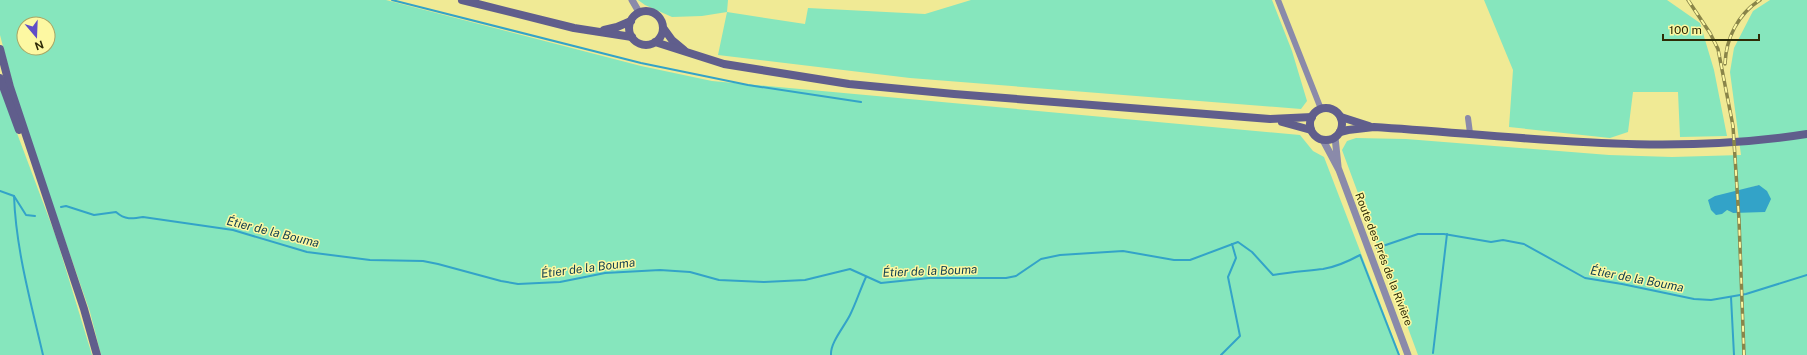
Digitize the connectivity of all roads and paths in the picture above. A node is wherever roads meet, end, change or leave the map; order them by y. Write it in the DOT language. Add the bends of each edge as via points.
graph roads {
  1 [pos="462,0"];
  2 [pos="632,0"];
  3 [pos="1278,0"];
  4 [pos="639,12"];
  5 [pos="631,21"];
  6 [pos="664,29"];
  7 [pos="601,31"];
  8 [pos="632,37"];
  9 [pos="655,42"];
  10 [pos="0,49"];
  11 [pos="684,51"];
  12 [pos="0,56"];
  13 [pos="3,64"];
  14 [pos="0,78"];
  15 [pos="1321,109"];
  16 [pos="1312,117"];
  17 [pos="1341,117"];
  18 [pos="1468,118"];
  19 [pos="1270,119"];
  20 [pos="1374,127"];
  21 [pos="1311,130"];
  22 [pos="1470,133"];
  23 [pos="1807,134"];
  24 [pos="1338,135"];
  25 [pos="1324,140"];
  26 [pos="1339,170"];
  27 [pos="38,176"];
  28 [pos="97,355"];
  29 [pos="1408,355"];
  1 -- 7 [label="main road" via="574,28"];
  2 -- 4 [label="street"];
  3 -- 15 [label="street"];
  4 -- 5 [label="main road"];
  4 -- 6 [label="main road" via="656,13 662,20"];
  5 -- 7 [label="main road"];
  5 -- 8 [label="main road" via="629,30"];
  6 -- 9 [label="main road" via="661,38"];
  6 -- 11 [label="main road"];
  7 -- 8 [label="main road"];
  8 -- 9 [label="main road" via="642,44"];
  9 -- 11 [label="main road"];
  10 -- 13 [label="main road"];
  11 -- 19 [label="main road" via="724,64 849,84"];
  12 -- 13 [label="main road"];
  13 -- 27 [label="main road"];
  14 -- 27 [label="main road"];
  15 -- 16 [label="main road"];
  15 -- 17 [label="main road" via="1332,109"];
  16 -- 19 [label="main road"];
  16 -- 21 [label="main road"];
  17 -- 20 [label="main road"];
  17 -- 24 [label="main road" via="1342,125"];
  18 -- 22 [label="street"];
  19 -- 21 [label="main road"];
  20 -- 22 [label="main road"];
  20 -- 24 [label="main road" via="1348,130"];
  21 -- 25 [label="main road" via="1318,138"];
  22 -- 23 [label="main road" via="1658,145 1735,142"];
  24 -- 25 [label="main road"];
  24 -- 26 [label="street, Route des Prés de la Rivière"];
  25 -- 26 [label="street, Route des Prés de la Rivière"];
  26 -- 29 [label="street, Route des Prés de la Rivière"];
  27 -- 28 [label="main road" via="82,302"];
}
